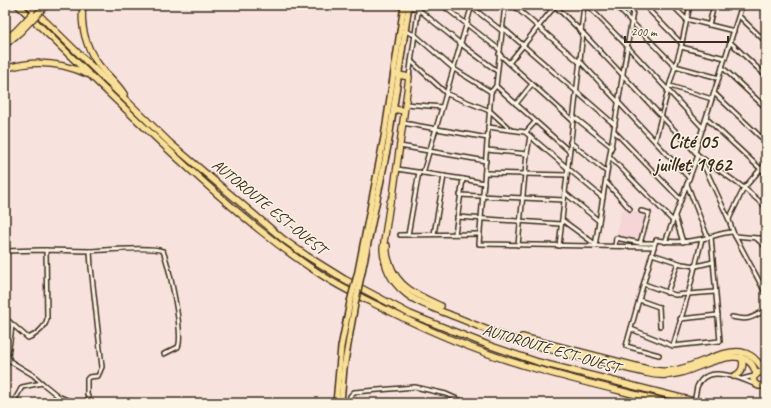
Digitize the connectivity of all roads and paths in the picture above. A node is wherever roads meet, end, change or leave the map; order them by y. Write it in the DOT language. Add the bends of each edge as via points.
graph roads {
  1 [pos="14,5"];
  2 [pos="18,5"];
  3 [pos="29,5"];
  4 [pos="41,5"];
  5 [pos="46,5"];
  6 [pos="83,5"];
  7 [pos="442,5"];
  8 [pos="513,5"];
  9 [pos="584,5"];
  10 [pos="587,5"];
  11 [pos="615,5"];
  12 [pos="634,5"];
  13 [pos="644,5"];
  14 [pos="672,5"];
  15 [pos="690,5"];
  16 [pos="714,5"];
  17 [pos="742,5"];
  18 [pos="761,5"];
  19 [pos="407,6"];
  20 [pos="471,6"];
  21 [pos="504,6"];
  22 [pos="554,6"];
  23 [pos="419,7"];
  24 [pos="766,10"];
  25 [pos="28,15"];
  26 [pos="739,16"];
  27 [pos="686,19"];
  28 [pos="631,22"];
  29 [pos="467,24"];
  30 [pos="710,25"];
  31 [pos="539,27"];
  32 [pos="502,29"];
  33 [pos="402,30"];
  34 [pos="18,31"];
  35 [pos="734,31"];
  36 [pos="582,33"];
  37 [pos="415,35"];
  38 [pos="730,42"];
  39 [pos="766,42"];
  40 [pos="5,44"];
  41 [pos="461,44"];
  42 [pos="681,45"];
  43 [pos="524,46"];
  44 [pos="627,46"];
  45 [pos="500,50"];
  46 [pos="499,54"];
  47 [pos="725,58"];
  48 [pos="411,61"];
  49 [pos="579,61"];
  50 [pos="509,63"];
  51 [pos="675,66"];
  52 [pos="722,67"];
  53 [pos="5,69"];
  54 [pos="454,69"];
  55 [pos="497,71"];
  56 [pos="90,75"];
  57 [pos="397,75"];
  58 [pos="623,76"];
  59 [pos="766,76"];
  60 [pos="409,77"];
  61 [pos="719,78"];
  62 [pos="532,84"];
  63 [pos="496,86"];
  64 [pos="670,86"];
  65 [pos="668,90"];
  66 [pos="491,92"];
  67 [pos="576,92"];
  68 [pos="714,93"];
  69 [pos="447,94"];
  70 [pos="712,99"];
  71 [pos="129,103"];
  72 [pos="619,103"];
  73 [pos="405,104"];
  74 [pos="516,104"];
  75 [pos="442,107"];
  76 [pos="766,108"];
  77 [pos="394,109"];
  78 [pos="404,111"];
  79 [pos="490,111"];
  80 [pos="573,116"];
  81 [pos="662,117"];
  82 [pos="706,118"];
  83 [pos="573,121"];
  84 [pos="535,122"];
  85 [pos="403,123"];
  86 [pos="615,125"];
  87 [pos="436,128"];
  88 [pos="488,128"];
  89 [pos="703,128"];
  90 [pos="511,130"];
  91 [pos="614,131"];
  92 [pos="526,132"];
  93 [pos="530,136"];
  94 [pos="488,138"];
  95 [pos="655,141"];
  96 [pos="570,142"];
  97 [pos="766,142"];
  98 [pos="400,146"];
  99 [pos="612,147"];
  100 [pos="486,150"];
  101 [pos="429,151"];
  102 [pos="569,151"];
  103 [pos="695,152"];
  104 [pos="527,154"];
  105 [pos="699,156"];
  106 [pos="610,157"];
  107 [pos="486,161"];
  108 [pos="766,163"];
  109 [pos="568,168"];
  110 [pos="396,169"];
  111 [pos="760,169"];
  112 [pos="607,172"];
  113 [pos="421,173"];
  114 [pos="485,173"];
  115 [pos="766,174"];
  116 [pos="525,175"];
  117 [pos="567,175"];
  118 [pos="444,176"];
  119 [pos="689,178"];
  120 [pos="463,179"];
  121 [pos="606,182"];
  122 [pos="484,183"];
  123 [pos="687,184"];
  124 [pos="744,188"];
  125 [pos="393,193"];
  126 [pos="565,193"];
  127 [pos="460,195"];
  128 [pos="483,196"];
  129 [pos="603,198"];
  130 [pos="522,199"];
  131 [pos="564,200"];
  132 [pos="681,200"];
  133 [pos="766,207"];
  134 [pos="630,209"];
  135 [pos="641,210"];
  136 [pos="457,217"];
  137 [pos="675,217"];
  138 [pos="481,219"];
  139 [pos="562,220"];
  140 [pos="729,220"];
  141 [pos="599,221"];
  142 [pos="673,221"];
  143 [pos="520,222"];
  144 [pos="561,224"];
  145 [pos="733,232"];
  146 [pos="434,234"];
  147 [pos="454,234"];
  148 [pos="480,234"];
  149 [pos="400,235"];
  150 [pos="408,235"];
  151 [pos="735,236"];
  152 [pos="710,237"];
  153 [pos="757,238"];
  154 [pos="766,238"];
  155 [pos="702,239"];
  156 [pos="665,242"];
  157 [pos="683,242"];
  158 [pos="640,243"];
  159 [pos="518,245"];
  160 [pos="595,245"];
  161 [pos="655,245"];
  162 [pos="559,246"];
  163 [pos="614,246"];
  164 [pos="766,248"];
  165 [pos="46,250"];
  166 [pos="5,251"];
  167 [pos="90,251"];
  168 [pos="652,254"];
  169 [pos="713,262"];
  170 [pos="678,263"];
  171 [pos="696,266"];
  172 [pos="360,272"];
  173 [pos="644,284"];
  174 [pos="715,292"];
  175 [pos="667,293"];
  176 [pos="766,294"];
  177 [pos="688,295"];
  178 [pos="639,300"];
  179 [pos="353,303"];
  180 [pos="766,310"];
  181 [pos="718,315"];
  182 [pos="732,317"];
  183 [pos="680,319"];
  184 [pos="5,320"];
  185 [pos="12,324"];
  186 [pos="660,326"];
  187 [pos="631,329"];
  188 [pos="673,346"];
  189 [pos="164,354"];
  190 [pos="659,355"];
  191 [pos="741,357"];
  192 [pos="766,374"];
  193 [pos="755,375"];
  194 [pos="734,376"];
  195 [pos="742,379"];
  196 [pos="42,383"];
  197 [pos="761,385"];
  198 [pos="766,390"];
  199 [pos="13,403"];
  200 [pos="74,403"];
  201 [pos="90,403"];
  202 [pos="336,403"];
  203 [pos="341,403"];
  204 [pos="350,403"];
  205 [pos="466,403"];
  206 [pos="669,403"];
  207 [pos="694,403"];
  208 [pos="701,403"];
  1 -- 25 [label="highway"];
  2 -- 25 [label="highway, AUTOROUTE EST-OUEST"];
  3 -- 71 [label="highway, AUTOROUTE EST-OUEST"];
  4 -- 34 [label="highway, bridge"];
  5 -- 34 [label="highway, bridge"];
  6 -- 71 [label="highway" via="82,21 87,44 98,64 120,88"];
  7 -- 29 [label="street"];
  8 -- 31 [label="street"];
  9 -- 36 [label="street"];
  10 -- 44 [label="street"];
  11 -- 28 [label="street"];
  12 -- 28 [label="street"];
  13 -- 42 [label="street"];
  14 -- 27 [label="street"];
  15 -- 27 [label="street"];
  16 -- 30 [label="street"];
  17 -- 26 [label="street"];
  18 -- 24 [label="street"];
  19 -- 23 [label="street"];
  19 -- 33 [label="main road"];
  20 -- 29 [label="street"];
  20 -- 32 [label="street"];
  21 -- 32 [label="street"];
  22 -- 31 [label="street"];
  22 -- 36 [label="street"];
  23 -- 37 [label="street"];
  23 -- 41 [label="street"];
  25 -- 56 [label="highway, AUTOROUTE EST-OUEST"];
  26 -- 35 [label="street"];
  26 -- 39 [label="street"];
  27 -- 30 [label="street"];
  27 -- 42 [label="street"];
  28 -- 44 [label="street"];
  28 -- 51 [label="street"];
  29 -- 41 [label="street"];
  29 -- 45 [label="street"];
  30 -- 35 [label="street"];
  31 -- 43 [label="street"];
  31 -- 49 [label="street"];
  32 -- 43 [label="street"];
  32 -- 45 [label="street"];
  33 -- 37 [label="street"];
  33 -- 57 [label="main road"];
  34 -- 40 [label="highway"];
  35 -- 38 [label="street"];
  36 -- 49 [label="street"];
  36 -- 58 [label="street"];
  37 -- 48 [label="street"];
  37 -- 54 [label="street"];
  38 -- 47 [label="street"];
  38 -- 59 [label="street"];
  41 -- 54 [label="street"];
  41 -- 55 [label="street"];
  42 -- 47 [label="street"];
  42 -- 51 [label="street"];
  43 -- 50 [label="street"];
  43 -- 67 [label="street"];
  44 -- 58 [label="street"];
  44 -- 65 [label="street"];
  45 -- 46 [label="street"];
  46 -- 50 [label="street"];
  46 -- 55 [label="street"];
  47 -- 52 [label="street"];
  48 -- 60 [label="street"];
  48 -- 69 [label="street"];
  49 -- 67 [label="street"];
  49 -- 72 [label="street"];
  50 -- 62 [label="street"];
  51 -- 61 [label="street"];
  51 -- 64 [label="street"];
  52 -- 61 [label="street"];
  52 -- 76 [label="street"];
  53 -- 56 [label="highway" via="46,64 68,67"];
  54 -- 66 [label="street"];
  54 -- 69 [label="street"];
  55 -- 63 [label="street"];
  56 -- 206 [label="highway, AUTOROUTE EST-OUEST" via="168,151 242,216 329,279 406,320 487,353 543,371"];
  57 -- 60 [label="highway"];
  57 -- 77 [label="main road"];
  57 -- 172 [label="main road"];
  58 -- 72 [label="street"];
  58 -- 81 [label="street"];
  60 -- 73 [label="highway"];
  61 -- 68 [label="street"];
  62 -- 74 [label="street"];
  62 -- 83 [label="street"];
  63 -- 66 [label="street"];
  63 -- 74 [label="street"];
  64 -- 65 [label="street"];
  64 -- 70 [label="street"];
  65 -- 81 [label="street"];
  65 -- 89 [label="street"];
  66 -- 79 [label="street"];
  67 -- 80 [label="street"];
  67 -- 86 [label="street"];
  68 -- 70 [label="street"];
  68 -- 97 [label="street"];
  69 -- 75 [label="street"];
  69 -- 79 [label="street"];
  70 -- 82 [label="street"];
  71 -- 208 [label="highway, AUTOROUTE EST-OUEST" via="170,143 262,222 307,256 344,279 416,316 488,345 544,363"];
  72 -- 86 [label="street"];
  72 -- 95 [label="street"];
  73 -- 75 [label="street"];
  73 -- 78 [label="highway"];
  74 -- 84 [label="street"];
  75 -- 87 [label="street"];
  77 -- 78 [label="highway"];
  77 -- 172 [label="main road"];
  78 -- 85 [label="highway"];
  79 -- 88 [label="street"];
  79 -- 90 [label="street"];
  80 -- 83 [label="street"];
  80 -- 99 [label="street"];
  81 -- 95 [label="street"];
  81 -- 103 [label="street"];
  82 -- 89 [label="street"];
  82 -- 111 [label="street"];
  83 -- 96 [label="street"];
  84 -- 92 [label="street"];
  84 -- 102 [label="street"];
  85 -- 87 [label="street"];
  85 -- 98 [label="highway"];
  86 -- 91 [label="street"];
  87 -- 94 [label="street"];
  87 -- 101 [label="street"];
  88 -- 90 [label="street"];
  88 -- 94 [label="street"];
  89 -- 103 [label="street"];
  90 -- 92 [label="street"];
  91 -- 99 [label="street"];
  91 -- 132 [label="street"];
  92 -- 93 [label="street"];
  93 -- 104 [label="street"];
  93 -- 109 [label="street"];
  94 -- 100 [label="street"];
  95 -- 119 [label="street"];
  96 -- 102 [label="street"];
  96 -- 112 [label="street"];
  98 -- 101 [label="street"];
  98 -- 110 [label="highway"];
  99 -- 106 [label="street"];
  100 -- 104 [label="street"];
  100 -- 107 [label="street"];
  101 -- 107 [label="street"];
  101 -- 113 [label="street"];
  102 -- 109 [label="street"];
  103 -- 105 [label="street"];
  104 -- 116 [label="street"];
  105 -- 119 [label="street"];
  105 -- 124 [label="street"];
  105 -- 140 [label="street"];
  106 -- 112 [label="street"];
  106 -- 142 [label="street"];
  107 -- 114 [label="street"];
  108 -- 111 [label="street"];
  109 -- 117 [label="street"];
  109 -- 129 [label="street"];
  110 -- 113 [label="street"];
  110 -- 125 [label="highway"];
  111 -- 115 [label="street"];
  111 -- 124 [label="street"];
  112 -- 121 [label="street"];
  113 -- 118 [label="street"];
  113 -- 150 [label="street"];
  114 -- 116 [label="street"];
  114 -- 122 [label="street"];
  116 -- 117 [label="street"];
  116 -- 130 [label="street"];
  117 -- 126 [label="street"];
  118 -- 120 [label="street"];
  118 -- 146 [label="street"];
  119 -- 123 [label="street"];
  120 -- 122 [label="street"];
  120 -- 127 [label="street"];
  121 -- 129 [label="street"];
  121 -- 134 [label="street"];
  122 -- 128 [label="street"];
  123 -- 132 [label="street"];
  123 -- 152 [label="street"];
  124 -- 133 [label="street"];
  124 -- 140 [label="street"];
  125 -- 191 [label="highway" via="383,242 383,257 397,286 417,300 509,338 652,374 665,376 722,359"];
  125 -- 192 [label="highway" via="386,250 388,259 393,272 404,286 426,299 508,333 647,369 676,370 726,353 740,352 751,356"];
  126 -- 131 [label="street"];
  126 -- 141 [label="street"];
  127 -- 128 [label="street"];
  127 -- 136 [label="street"];
  128 -- 130 [label="street"];
  128 -- 138 [label="street"];
  129 -- 141 [label="street"];
  130 -- 131 [label="street"];
  130 -- 143 [label="street"];
  131 -- 139 [label="street"];
  132 -- 137 [label="street"];
  135 -- 158 [label="street" via="649,213"];
  136 -- 138 [label="street"];
  136 -- 147 [label="street"];
  137 -- 142 [label="street"];
  137 -- 157 [label="street"];
  138 -- 143 [label="street"];
  138 -- 148 [label="street"];
  139 -- 144 [label="street"];
  139 -- 160 [label="street"];
  140 -- 145 [label="street"];
  141 -- 160 [label="street"];
  142 -- 156 [label="street"];
  143 -- 144 [label="street"];
  143 -- 159 [label="street"];
  144 -- 162 [label="street"];
  145 -- 151 [label="street"];
  145 -- 152 [label="street"];
  146 -- 147 [label="street"];
  146 -- 150 [label="street"];
  147 -- 148 [label="street"];
  148 -- 159 [label="street" via="479,244"];
  149 -- 150 [label="street"];
  151 -- 153 [label="street"];
  151 -- 176 [label="street"];
  152 -- 155 [label="street"];
  152 -- 169 [label="street"];
  153 -- 154 [label="street"];
  153 -- 164 [label="street"];
  155 -- 157 [label="street"];
  155 -- 171 [label="street"];
  156 -- 157 [label="street"];
  156 -- 161 [label="street" via="656,240"];
  158 -- 161 [label="street"];
  158 -- 163 [label="street" via="616,238"];
  159 -- 162 [label="street"];
  160 -- 162 [label="street"];
  160 -- 163 [label="street"];
  161 -- 163 [label="street"];
  161 -- 168 [label="street"];
  165 -- 166 [label="street"];
  165 -- 167 [label="street"];
  165 -- 185 [label="street" via="46,324 28,338"];
  167 -- 189 [label="street" via="162,250 176,306 180,339 178,347"];
  167 -- 201 [label="street" via="102,367 98,376 87,379"];
  168 -- 170 [label="street"];
  168 -- 173 [label="street"];
  169 -- 171 [label="street"];
  169 -- 174 [label="street"];
  170 -- 171 [label="street"];
  170 -- 175 [label="street"];
  171 -- 177 [label="street"];
  172 -- 179 [label="main road, bridge"];
  173 -- 175 [label="street"];
  173 -- 178 [label="street"];
  174 -- 177 [label="street"];
  174 -- 181 [label="street"];
  175 -- 177 [label="street"];
  177 -- 183 [label="street"];
  178 -- 186 [label="street" via="659,307"];
  178 -- 187 [label="street"];
  179 -- 202 [label="main road" via="341,347"];
  179 -- 203 [label="main road"];
  180 -- 182 [label="street" via="744,320"];
  181 -- 183 [label="street"];
  181 -- 188 [label="street" via="720,341"];
  183 -- 188 [label="street"];
  184 -- 185 [label="street"];
  185 -- 196 [label="street" via="8,359"];
  187 -- 188 [label="street"];
  187 -- 190 [label="street" via="626,346"];
  191 -- 193 [label="highway" via="751,362"];
  191 -- 194 [label="highway" via="742,367"];
  192 -- 193 [label="highway" via="760,372"];
  193 -- 195 [label="street"];
  193 -- 197 [label="highway" via="754,381"];
  194 -- 195 [label="street"];
  194 -- 207 [label="street, bridge" via="718,374 703,378 697,387"];
  195 -- 197 [label="street"];
  196 -- 199 [label="street" via="22,387"];
  196 -- 200 [label="street" via="58,396"];
  197 -- 198 [label="highway"];
  204 -- 205 [label="street" via="350,394 354,392 415,386 446,394"];
}
